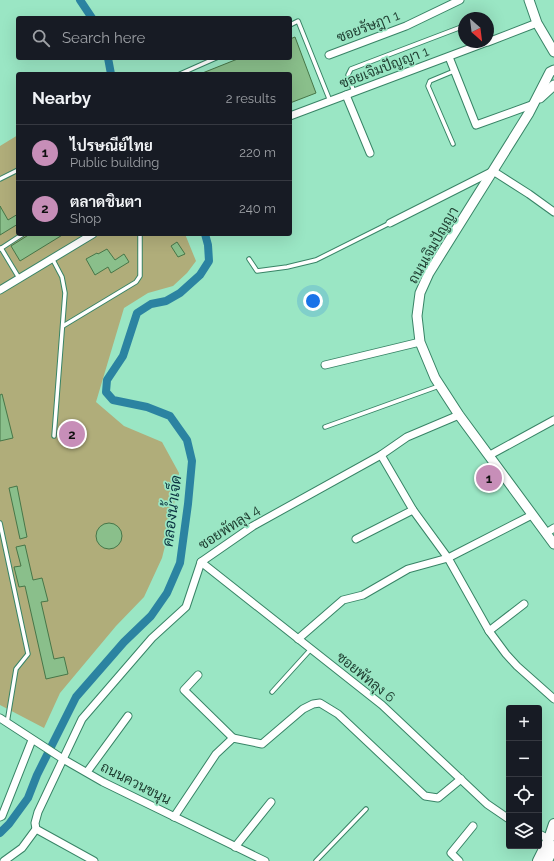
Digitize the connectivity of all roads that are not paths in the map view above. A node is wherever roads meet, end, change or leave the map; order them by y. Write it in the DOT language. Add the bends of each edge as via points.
graph roads {
  1 [pos="460,0"];
  2 [pos="530,0"];
  3 [pos="537,23"];
  4 [pos="292,24"];
  5 [pos="458,28"];
  6 [pos="494,39"];
  7 [pos="471,48"];
  8 [pos="554,52"];
  9 [pos="329,55"];
  10 [pos="448,57"];
  11 [pos="212,60"];
  12 [pos="554,70"];
  13 [pos="454,71"];
  14 [pos="184,72"];
  15 [pos="554,85"];
  16 [pos="354,92"];
  17 [pos="346,95"];
  18 [pos="330,101"];
  19 [pos="534,104"];
  20 [pos="292,115"];
  21 [pos="453,144"];
  22 [pos="370,153"];
  23 [pos="16,171"];
  24 [pos="493,171"];
  25 [pos="0,179"];
  26 [pos="554,212"];
  27 [pos="390,223"];
  28 [pos="20,236"];
  29 [pos="90,236"];
  30 [pos="140,236"];
  31 [pos="0,249"];
  32 [pos="52,258"];
  33 [pos="249,259"];
  34 [pos="20,278"];
  35 [pos="0,290"];
  36 [pos="63,326"];
  37 [pos="420,342"];
  38 [pos="325,365"];
  39 [pos="439,386"];
  40 [pos="459,415"];
  41 [pos="554,420"];
  42 [pos="325,427"];
  43 [pos="54,436"];
  44 [pos="381,455"];
  45 [pos="490,455"];
  46 [pos="413,510"];
  47 [pos="532,515"];
  48 [pos="0,523"];
  49 [pos="554,528"];
  50 [pos="546,533"];
  51 [pos="356,538"];
  52 [pos="554,544"];
  53 [pos="448,558"];
  54 [pos="201,562"];
  55 [pos="524,604"];
  56 [pos="489,631"];
  57 [pos="298,638"];
  58 [pos="311,649"];
  59 [pos="198,675"];
  60 [pos="272,692"];
  61 [pos="554,699"];
  62 [pos="128,716"];
  63 [pos="0,718"];
  64 [pos="8,723"];
  65 [pos="233,738"];
  66 [pos="34,741"];
  67 [pos="63,759"];
  68 [pos="86,772"];
  69 [pos="461,779"];
  70 [pos="271,802"];
  71 [pos="366,809"];
  72 [pos="0,817"];
  73 [pos="174,817"];
  74 [pos="506,817"];
  75 [pos="554,824"];
  76 [pos="473,826"];
  77 [pos="36,829"];
  78 [pos="542,836"];
  79 [pos="551,843"];
  80 [pos="235,847"];
  81 [pos="4,861"];
  82 [pos="94,861"];
  83 [pos="266,861"];
  84 [pos="316,861"];
  85 [pos="459,861"];
  86 [pos="538,861"];
  87 [pos="547,861"];
  1 -- 9 [label="street, ซอยรัษฎา 1" via="406,26"];
  2 -- 3 [label="street"];
  3 -- 6 [label="street, ซอยเจิมปัญญา 1"];
  3 -- 8 [label="street"];
  4 -- 18 [label="lane" via="298,21"];
  5 -- 16 [label="lane" via="351,69 348,75"];
  7 -- 10 [label="street, ซอยเจิมปัญญา 1"];
  10 -- 13 [label="street"];
  10 -- 16 [label="street, ซอยเจิมปัญญา 1"];
  11 -- 14 [label="lane"];
  12 -- 19 [label="street" via="550,72"];
  13 -- 19 [label="street" via="476,125"];
  13 -- 21 [label="lane" via="430,81 428,86"];
  15 -- 19 [label="street"];
  16 -- 17 [label="street, ซอยเจิมปัญญา 1"];
  17 -- 18 [label="street, ซอยเจิมปัญญา 1"];
  17 -- 22 [label="street"];
  18 -- 20 [label="street, ซอยเจิมปัญญา 1"];
  19 -- 24 [label="street, ถนนเจิมปัญญา"];
  23 -- 25 [label="lane"];
  24 -- 26 [label="street"];
  24 -- 27 [label="street"];
  24 -- 37 [label="street, ถนนเจิมปัญญา" via="429,273 420,293 417,316"];
  27 -- 33 [label="lane" via="316,260 257,271"];
  28 -- 31 [label="lane"];
  29 -- 32 [label="street"];
  30 -- 36 [label="lane" via="140,276 136,282"];
  31 -- 34 [label="lane"];
  32 -- 34 [label="street"];
  32 -- 36 [label="lane" via="62,277 65,293"];
  34 -- 35 [label="street"];
  36 -- 43 [label="lane"];
  37 -- 38 [label="street"];
  37 -- 39 [label="street, ถนนเจิมปัญญา"];
  39 -- 40 [label="street, ถนนเจิมปัญญา"];
  39 -- 42 [label="lane"];
  40 -- 44 [label="street, ซอยพัทลุง 4" via="407,437"];
  40 -- 45 [label="street, ถนนเจิมปัญญา"];
  41 -- 45 [label="street"];
  44 -- 46 [label="street"];
  44 -- 54 [label="street, ซอยพัทลุง 4" via="252,526"];
  45 -- 47 [label="street, ถนนเจิมปัญญา"];
  46 -- 51 [label="street"];
  46 -- 53 [label="street"];
  47 -- 50 [label="street, ถนนเจิมปัญญา"];
  47 -- 53 [label="street"];
  48 -- 64 [label="lane" via="28,654 16,669"];
  49 -- 50 [label="street"];
  50 -- 52 [label="street, ถนนเจิมปัญญา"];
  53 -- 56 [label="street"];
  53 -- 57 [label="street" via="408,569 363,595 343,600"];
  54 -- 57 [label="street, ซอยพัทลุง 6"];
  54 -- 67 [label="street, ซอยพัทลุง 4" via="186,607 152,638 82,719"];
  55 -- 56 [label="street"];
  56 -- 61 [label="street" via="517,666"];
  57 -- 58 [label="street, ซอยพัทลุง 6"];
  58 -- 60 [label="lane"];
  58 -- 69 [label="street, ซอยพัทลุง 6" via="382,705"];
  59 -- 65 [label="street" via="184,690"];
  62 -- 68 [label="street"];
  63 -- 64 [label="street, ถนนควนขนุน"];
  64 -- 66 [label="street, ถนนควนขนุน"];
  65 -- 69 [label="street" via="262,744 303,708 320,703 338,714 426,796 438,798"];
  65 -- 73 [label="street" via="216,754"];
  66 -- 67 [label="street, ถนนควนขนุน"];
  66 -- 72 [label="street"];
  67 -- 68 [label="street, ถนนควนขนุน"];
  67 -- 77 [label="street, ซอยพัทลุง 4" via="38,812"];
  68 -- 73 [label="street, ถนนควนขนุน"];
  69 -- 74 [label="street, ซอยพัทลุง 6" via="487,804"];
  70 -- 80 [label="street"];
  71 -- 84 [label="lane"];
  73 -- 80 [label="street, ถนนควนขนุน"];
  75 -- 79 [label="main road"];
  76 -- 85 [label="street" via="452,853"];
  77 -- 81 [label="street" via="22,848"];
  77 -- 82 [label="street"];
  78 -- 79 [label="street"];
  79 -- 86 [label="main road"];
  79 -- 87 [label="main road"];
  80 -- 83 [label="street, ถนนควนขนุน"];
}
